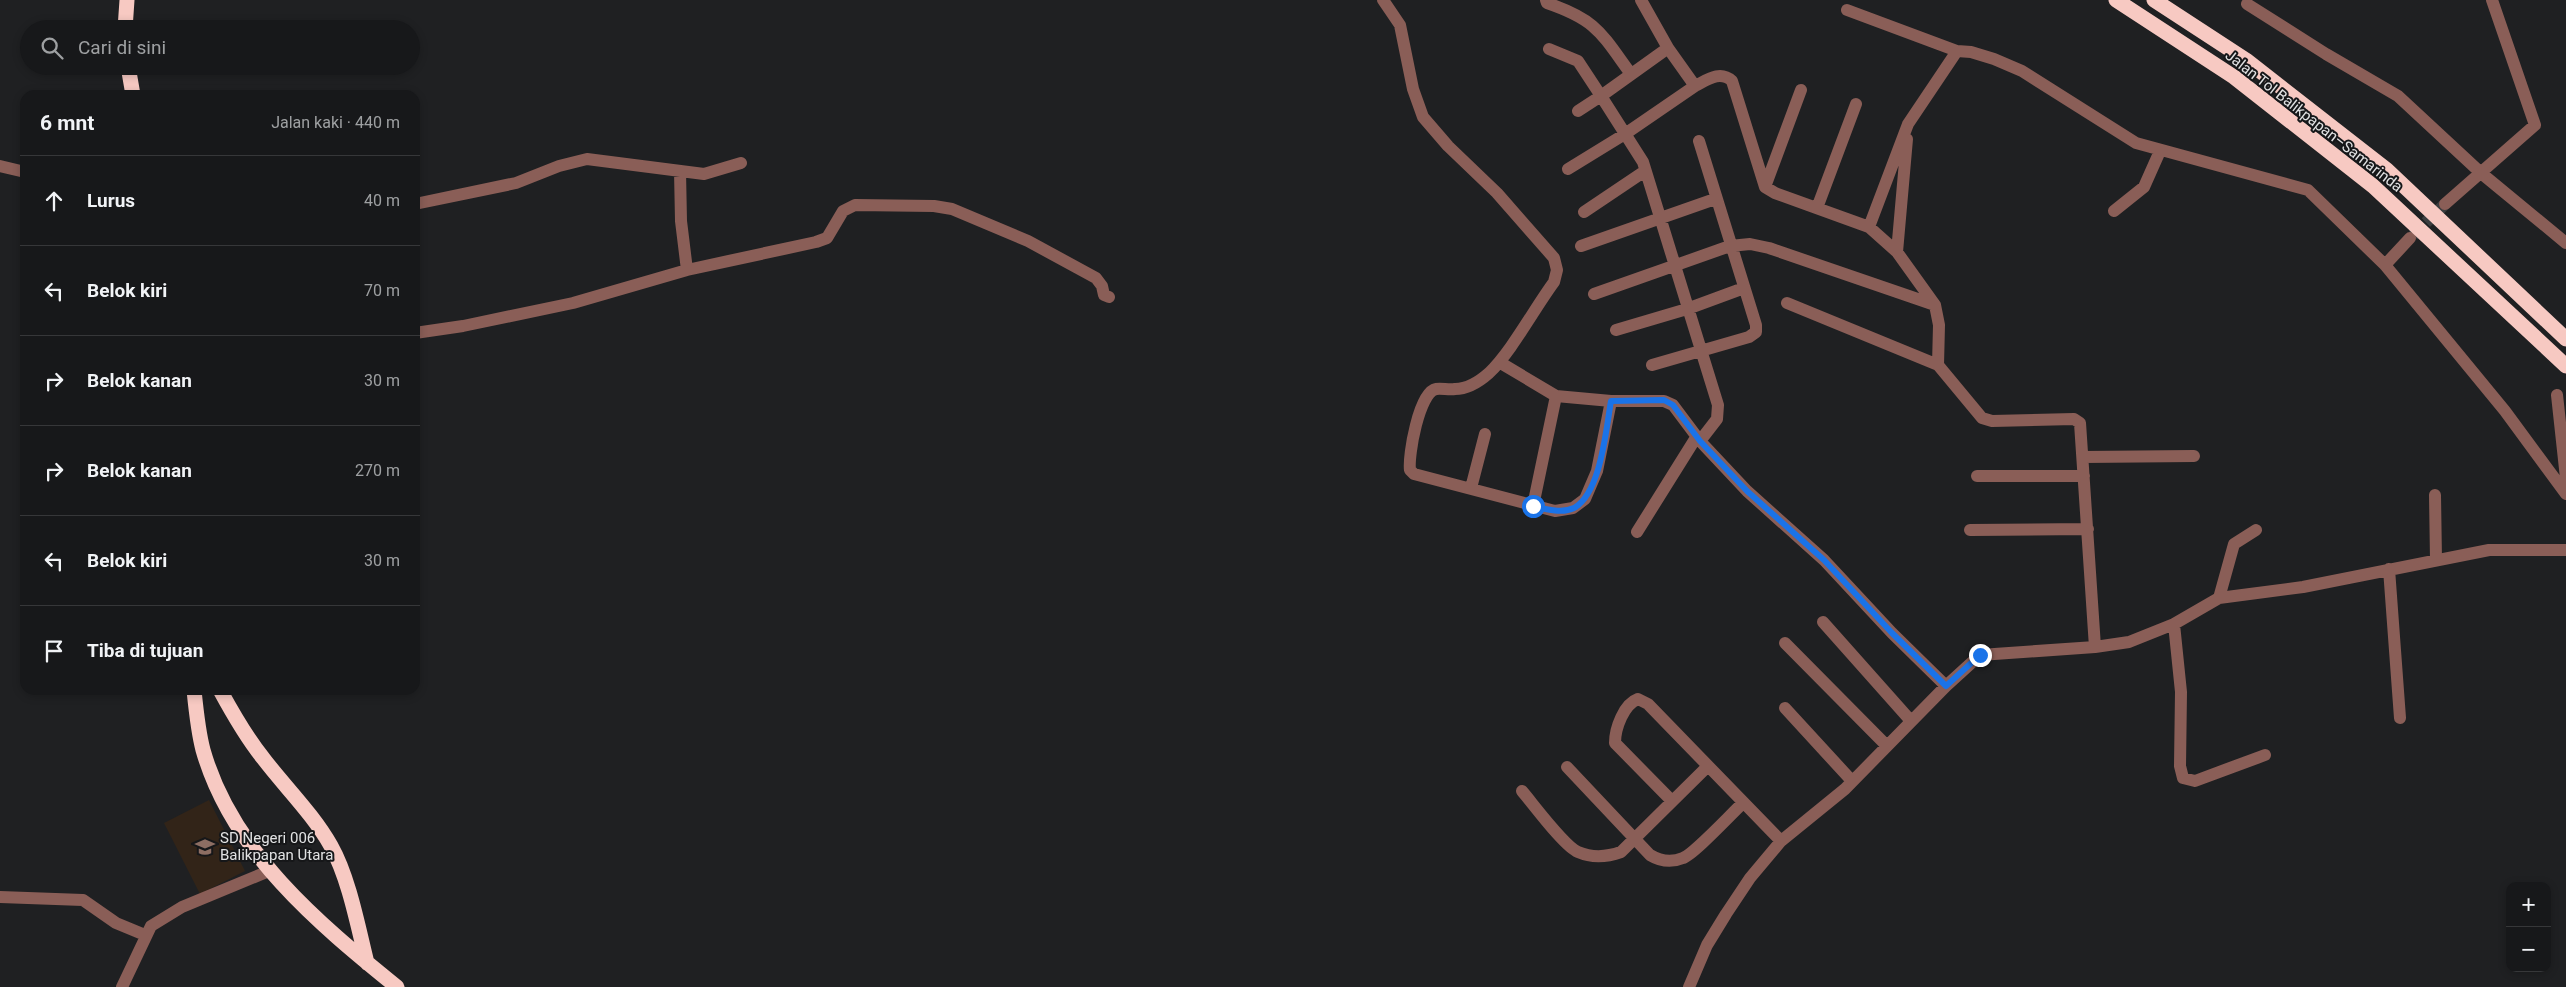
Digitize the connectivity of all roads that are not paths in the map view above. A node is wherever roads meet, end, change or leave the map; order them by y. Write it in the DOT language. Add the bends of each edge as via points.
graph roads {
  1 [pos="127,0"];
  2 [pos="1382,0"];
  3 [pos="1546,0"];
  4 [pos="1640,0"];
  5 [pos="2116,0"];
  6 [pos="2154,0"];
  7 [pos="2492,0"];
  8 [pos="2246,1"];
  9 [pos="1847,10"];
  10 [pos="126,20"];
  11 [pos="1668,48"];
  12 [pos="1549,49"];
  13 [pos="1957,51"];
  14 [pos="1631,74"];
  15 [pos="130,75"];
  16 [pos="1695,86"];
  17 [pos="132,90"];
  18 [pos="1801,90"];
  19 [pos="1600,96"];
  20 [pos="1856,104"];
  21 [pos="1578,111"];
  22 [pos="1908,124"];
  23 [pos="1625,134"];
  24 [pos="1699,141"];
  25 [pos="2160,151"];
  26 [pos="741,163"];
  27 [pos="0,166"];
  28 [pos="1568,169"];
  29 [pos="20,171"];
  30 [pos="680,171"];
  31 [pos="1645,171"];
  32 [pos="2481,173"];
  33 [pos="1765,187"];
  34 [pos="1715,199"];
  35 [pos="420,203"];
  36 [pos="2446,204"];
  37 [pos="1817,208"];
  38 [pos="2114,211"];
  39 [pos="1584,212"];
  40 [pos="1659,219"];
  41 [pos="1869,227"];
  42 [pos="2410,238"];
  43 [pos="2566,243"];
  44 [pos="1581,246"];
  45 [pos="1730,246"];
  46 [pos="1897,252"];
  47 [pos="2385,265"];
  48 [pos="1674,266"];
  49 [pos="687,270"];
  50 [pos="1744,288"];
  51 [pos="1594,294"];
  52 [pos="1109,297"];
  53 [pos="1787,303"];
  54 [pos="1935,305"];
  55 [pos="1688,309"];
  56 [pos="1616,330"];
  57 [pos="420,332"];
  58 [pos="2566,338"];
  59 [pos="1701,352"];
  60 [pos="1499,362"];
  61 [pos="1652,365"];
  62 [pos="1938,365"];
  63 [pos="2566,366"];
  64 [pos="2557,394"];
  65 [pos="1556,396"];
  66 [pos="1611,401"];
  67 [pos="1486,434"];
  68 [pos="1699,438"];
  69 [pos="2194,456"];
  70 [pos="2083,457"];
  71 [pos="1977,476"];
  72 [pos="2084,476"];
  73 [pos="2566,478"];
  74 [pos="1471,488"];
  75 [pos="2566,494"];
  76 [pos="2435,495"];
  77 [pos="1533,506"];
  78 [pos="2088,529"];
  79 [pos="1970,530"];
  80 [pos="2256,530"];
  81 [pos="1637,532"];
  82 [pos="2566,550"];
  83 [pos="2436,560"];
  84 [pos="2390,569"];
  85 [pos="2219,598"];
  86 [pos="1823,622"];
  87 [pos="2174,624"];
  88 [pos="1785,643"];
  89 [pos="2095,647"];
  90 [pos="1946,686"];
  91 [pos="195,695"];
  92 [pos="223,695"];
  93 [pos="1785,708"];
  94 [pos="2400,718"];
  95 [pos="1911,721"];
  96 [pos="1887,746"];
  97 [pos="2265,755"];
  98 [pos="1567,767"];
  99 [pos="1707,767"];
  100 [pos="1852,782"];
  101 [pos="1522,791"];
  102 [pos="1671,800"];
  103 [pos="1743,803"];
  104 [pos="1636,837"];
  105 [pos="1780,841"];
  106 [pos="269,870"];
  107 [pos="0,897"];
  108 [pos="145,935"];
  109 [pos="368,963"];
  110 [pos="122,987"];
  111 [pos="397,987"];
  112 [pos="1690,987"];
  1 -- 10 [label="highway"];
  2 -- 60 [label="street" via="1400,25 1413,89 1423,117 1554,258 1557,270 1554,282"];
  3 -- 14 [label="street" via="1593,25"];
  4 -- 11 [label="street"];
  5 -- 63 [label="highway, Jalan Tol Balikpapan–Samarinda" via="2234,77 2373,186"];
  6 -- 58 [label="highway, Jalan Tol Balikpapan–Samarinda" via="2246,60 2387,170"];
  7 -- 32 [label="street" via="2535,125"];
  8 -- 32 [label="street" via="2326,54 2398,96"];
  9 -- 13 [label="street"];
  11 -- 14 [label="street"];
  11 -- 16 [label="street"];
  12 -- 19 [label="street" via="1578,61"];
  13 -- 22 [label="street"];
  13 -- 25 [label="street" via="1994,59 2022,71 2136,143"];
  14 -- 19 [label="street"];
  15 -- 17 [label="highway"];
  16 -- 23 [label="street"];
  16 -- 33 [label="street" via="1721,75 1732,81"];
  18 -- 33 [label="street"];
  19 -- 21 [label="street"];
  19 -- 23 [label="street"];
  20 -- 37 [label="street"];
  22 -- 41 [label="street"];
  22 -- 46 [label="street"];
  23 -- 28 [label="street"];
  23 -- 31 [label="street"];
  24 -- 34 [label="street"];
  25 -- 38 [label="street" via="2144,187"];
  25 -- 47 [label="street" via="2300,186"];
  26 -- 30 [label="street" via="704,174"];
  27 -- 29 [label="street"];
  30 -- 35 [label="street" via="588,159 559,166 516,183"];
  30 -- 49 [label="street"];
  31 -- 39 [label="street"];
  31 -- 40 [label="street"];
  32 -- 36 [label="street"];
  32 -- 43 [label="street"];
  33 -- 37 [label="street"];
  34 -- 40 [label="street"];
  34 -- 45 [label="street"];
  37 -- 41 [label="street"];
  40 -- 44 [label="street"];
  40 -- 48 [label="street"];
  41 -- 46 [label="street"];
  42 -- 47 [label="street"];
  45 -- 48 [label="street"];
  45 -- 50 [label="street"];
  45 -- 54 [label="street" via="1750,244 1769,248"];
  46 -- 54 [label="street"];
  47 -- 75 [label="street" via="2505,411"];
  48 -- 51 [label="street"];
  48 -- 55 [label="street"];
  49 -- 52 [label="street" via="822,240 832,233 843,211 855,205 919,205 952,209 1028,241 1096,278 1104,295"];
  49 -- 57 [label="street" via="573,303"];
  50 -- 55 [label="street"];
  50 -- 59 [label="street" via="1756,325 1753,335"];
  53 -- 62 [label="street"];
  54 -- 62 [label="street" via="1939,324"];
  55 -- 56 [label="street"];
  55 -- 59 [label="street"];
  59 -- 61 [label="street"];
  59 -- 68 [label="street" via="1719,415"];
  60 -- 65 [label="street"];
  60 -- 74 [label="street" via="1471,385 1458,390 1436,389 1431,392 1420,409 1409,456 1410,470 1414,474"];
  62 -- 70 [label="street" via="1986,421 2077,420 2082,426"];
  64 -- 73 [label="street"];
  65 -- 66 [label="street"];
  65 -- 77 [label="street"];
  66 -- 68 [label="street" via="1664,400 1680,411"];
  66 -- 77 [label="street" via="1597,471 1585,499 1573,508 1556,511"];
  67 -- 74 [label="street"];
  68 -- 81 [label="street"];
  68 -- 90 [label="street" via="1747,491 1824,560"];
  69 -- 70 [label="street"];
  70 -- 72 [label="street"];
  71 -- 72 [label="street"];
  72 -- 78 [label="street"];
  74 -- 77 [label="street"];
  76 -- 83 [label="street"];
  78 -- 79 [label="street"];
  78 -- 89 [label="street"];
  80 -- 85 [label="street" via="2234,544"];
  82 -- 83 [label="street" via="2489,550"];
  83 -- 84 [label="street"];
  84 -- 85 [label="street" via="2303,587"];
  84 -- 94 [label="street"];
  85 -- 87 [label="street"];
  86 -- 95 [label="street"];
  87 -- 89 [label="street" via="2129,642"];
  87 -- 97 [label="street" via="2181,692 2180,766 2183,778 2194,781"];
  88 -- 96 [label="street"];
  89 -- 90 [label="street" via="1987,653 1975,658"];
  90 -- 95 [label="street"];
  91 -- 106 [label="highway" via="203,749 210,771 244,836"];
  92 -- 109 [label="highway" via="262,757 332,846"];
  93 -- 100 [label="street"];
  95 -- 96 [label="street"];
  96 -- 100 [label="street"];
  98 -- 104 [label="street"];
  99 -- 102 [label="street"];
  99 -- 102 [label="street" via="1648,704 1638,698 1632,701 1621,720 1615,743"];
  99 -- 103 [label="street"];
  100 -- 105 [label="street"];
  101 -- 104 [label="street" via="1578,852 1612,855 1621,852"];
  102 -- 104 [label="street"];
  103 -- 104 [label="street" via="1685,858 1668,862 1657,859"];
  103 -- 105 [label="street"];
  105 -- 112 [label="street" via="1726,914 1707,945"];
  106 -- 108 [label="street" via="167,915 151,926"];
  106 -- 109 [label="highway" via="297,900"];
  107 -- 108 [label="street" via="83,900 116,923"];
  108 -- 110 [label="street"];
  109 -- 111 [label="highway"];
}
